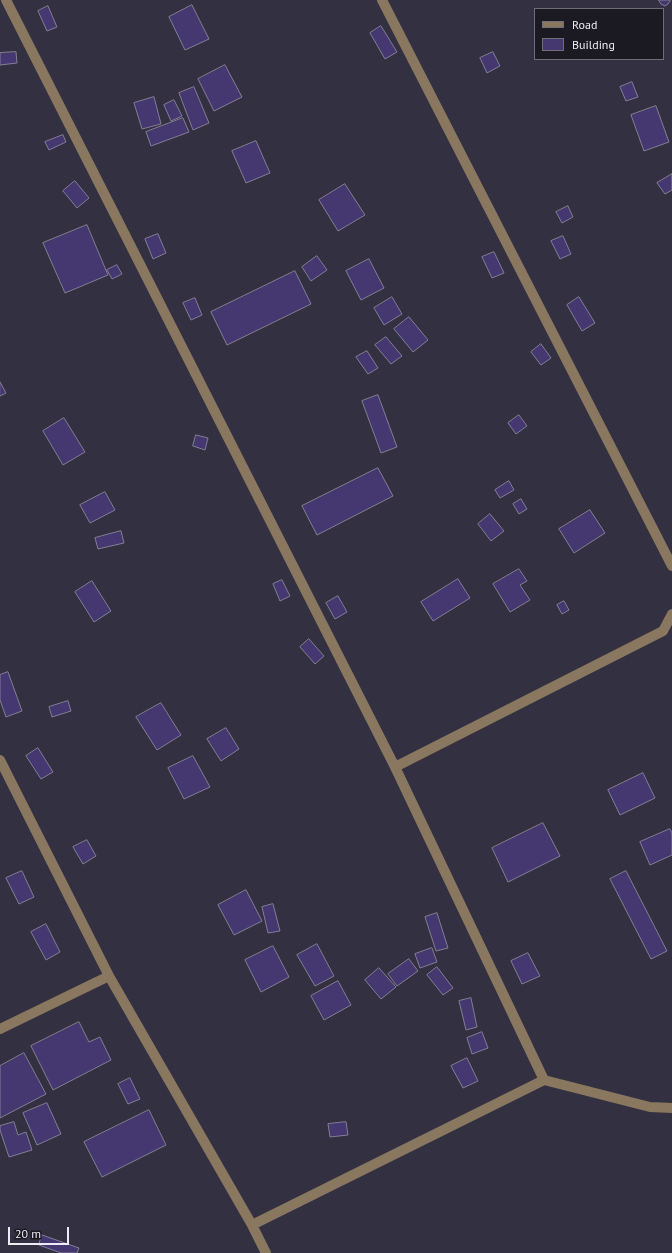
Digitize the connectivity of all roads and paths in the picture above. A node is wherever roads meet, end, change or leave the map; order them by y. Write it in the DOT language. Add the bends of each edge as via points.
graph roads {
  1 [pos="6,0"];
  2 [pos="382,0"];
  3 [pos="672,566"];
  4 [pos="672,614"];
  5 [pos="0,760"];
  6 [pos="396,767"];
  7 [pos="109,976"];
  8 [pos="0,1029"];
  9 [pos="544,1080"];
  10 [pos="672,1108"];
  11 [pos="252,1225"];
  12 [pos="266,1253"];
  1 -- 6 [label="street"];
  2 -- 3 [label="street"];
  4 -- 6 [label="street" via="663,631"];
  5 -- 7 [label="street"];
  6 -- 9 [label="street"];
  7 -- 8 [label="street"];
  7 -- 11 [label="street"];
  9 -- 10 [label="street" via="650,1107"];
  9 -- 11 [label="street"];
  11 -- 12 [label="street"];
}
